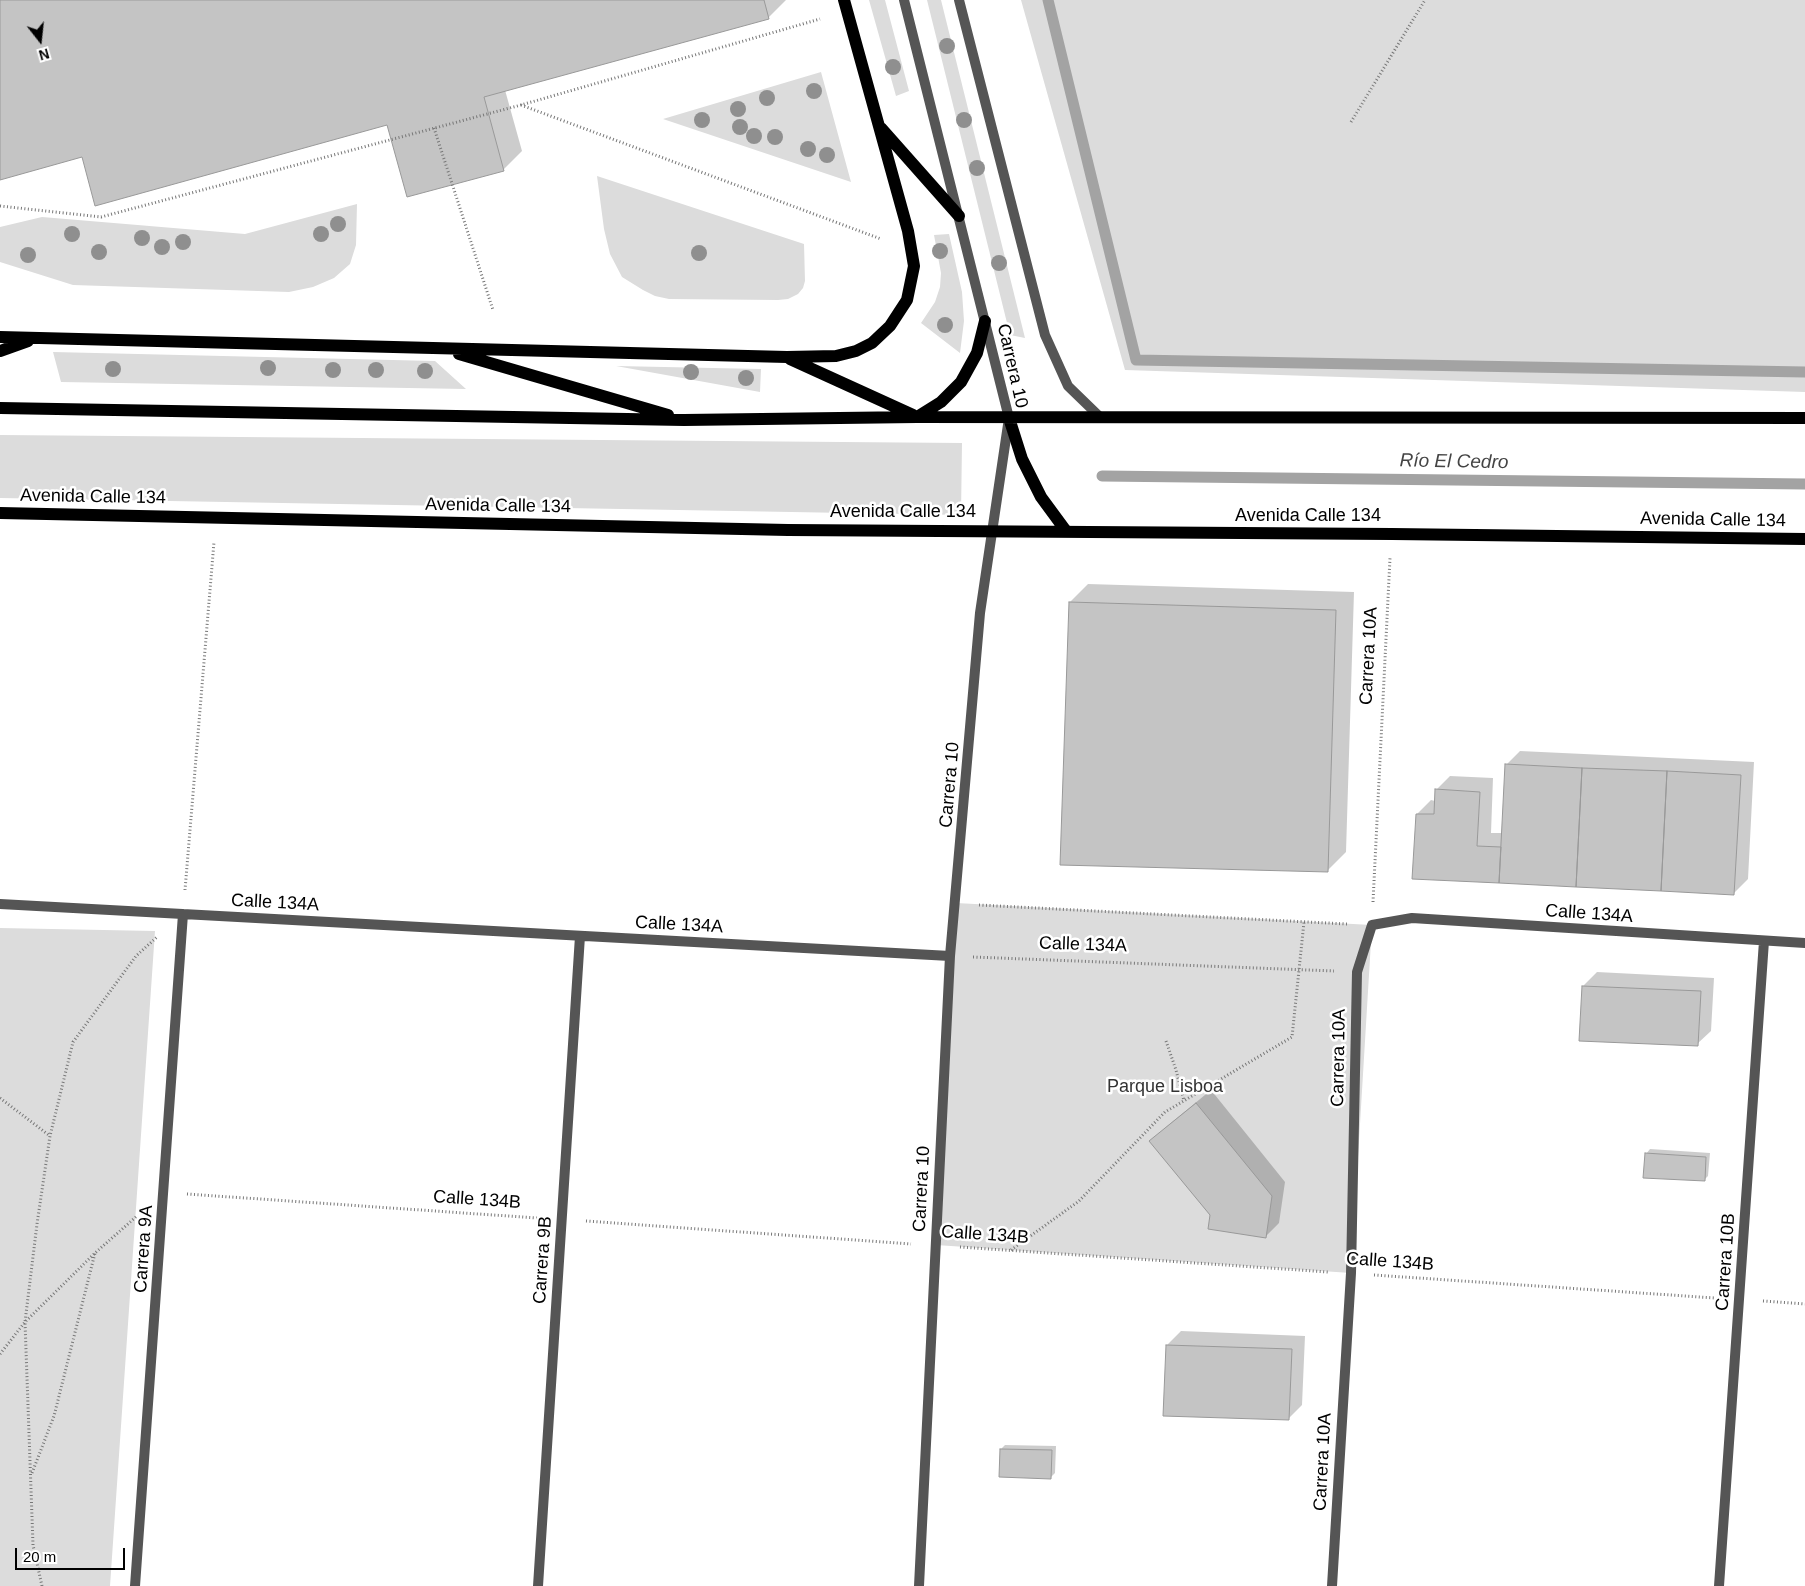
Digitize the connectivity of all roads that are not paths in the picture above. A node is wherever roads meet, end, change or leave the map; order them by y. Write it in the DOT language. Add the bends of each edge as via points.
graph roads {
  1 [pos="844,0"];
  2 [pos="904,0"];
  3 [pos="959,0"];
  4 [pos="877,124"];
  5 [pos="959,216"];
  6 [pos="984,321"];
  7 [pos="0,337"];
  8 [pos="35,338"];
  9 [pos="441,348"];
  10 [pos="0,351"];
  11 [pos="787,357"];
  12 [pos="0,408"];
  13 [pos="917,417"];
  14 [pos="1009,418"];
  15 [pos="1101,418"];
  16 [pos="1805,418"];
  17 [pos="684,420"];
  18 [pos="0,513"];
  19 [pos="992,530"];
  20 [pos="1066,531"];
  21 [pos="1805,539"];
  22 [pos="0,904"];
  23 [pos="183,914"];
  24 [pos="1372,925"];
  25 [pos="580,936"];
  26 [pos="1764,941"];
  27 [pos="1805,943"];
  28 [pos="950,956"];
  29 [pos="136,1586"];
  30 [pos="538,1586"];
  31 [pos="919,1586"];
  32 [pos="1332,1586"];
  33 [pos="1719,1586"];
  1 -- 4 [label="main road"];
  2 -- 5 [label="street, Carrera 10"];
  3 -- 15 [label="street" via="1045,335 1068,386"];
  4 -- 5 [label="main road"];
  4 -- 11 [label="main road" via="908,231 914,266 907,300 890,326 872,343 856,351 836,356"];
  5 -- 6 [label="street, Carrera 10"];
  6 -- 13 [label="main road" via="977,353 961,382 941,402"];
  6 -- 14 [label="street, Carrera 10"];
  7 -- 8 [label="main road"];
  8 -- 9 [label="main road"];
  8 -- 10 [label="main road"];
  9 -- 11 [label="main road"];
  9 -- 17 [label="main road"];
  11 -- 13 [label="main road"];
  12 -- 17 [label="main road"];
  13 -- 14 [label="main road"];
  13 -- 17 [label="main road"];
  14 -- 15 [label="main road"];
  14 -- 19 [label="street, Carrera 10"];
  14 -- 20 [label="main road" via="1022,459 1041,497"];
  15 -- 16 [label="main road"];
  18 -- 19 [label="main road, Avenida Calle 134" via="778,529"];
  19 -- 20 [label="main road, Avenida Calle 134"];
  19 -- 28 [label="street, Carrera 10" via="980,613"];
  20 -- 21 [label="main road, Avenida Calle 134"];
  22 -- 23 [label="street, Calle 134A"];
  23 -- 25 [label="street, Calle 134A"];
  23 -- 29 [label="street, Carrera 9A"];
  24 -- 26 [label="street, Calle 134A" via="1412,918"];
  24 -- 32 [label="street, Carrera 10A" via="1357,972 1351,1273"];
  25 -- 28 [label="street, Calle 134A"];
  25 -- 30 [label="street, Carrera 9B"];
  26 -- 27 [label="street, Calle 134A"];
  26 -- 33 [label="street, Carrera 10B"];
  28 -- 31 [label="street, Carrera 10"];
}
